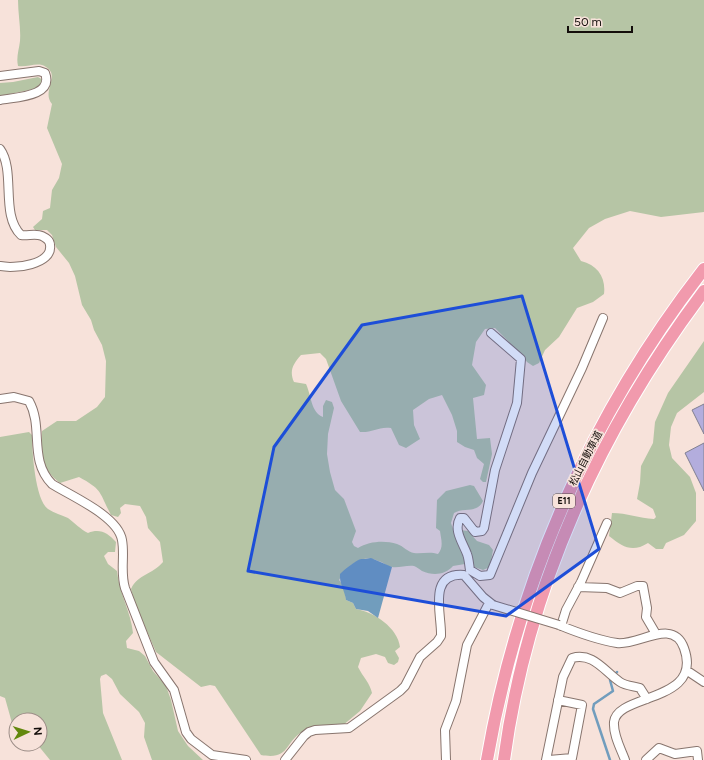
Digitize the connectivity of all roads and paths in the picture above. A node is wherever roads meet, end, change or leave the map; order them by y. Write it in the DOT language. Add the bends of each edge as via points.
graph roads {
  1 [pos="0,76"];
  2 [pos="0,100"];
  3 [pos="0,149"];
  4 [pos="0,266"];
  5 [pos="704,269"];
  6 [pos="704,291"];
  7 [pos="603,318"];
  8 [pos="491,333"];
  9 [pos="0,399"];
  10 [pos="607,524"];
  11 [pos="467,572"];
  12 [pos="578,587"];
  13 [pos="491,604"];
  14 [pos="560,626"];
  15 [pos="656,634"];
  16 [pos="686,670"];
  17 [pos="704,682"];
  18 [pos="647,699"];
  19 [pos="558,700"];
  20 [pos="246,760"];
  21 [pos="286,760"];
  22 [pos="446,760"];
  23 [pos="487,760"];
  24 [pos="504,760"];
  25 [pos="546,760"];
  26 [pos="549,760"];
  27 [pos="625,760"];
  28 [pos="646,760"];
  29 [pos="698,760"];
  1 -- 2 [label="street" via="39,71 45,73 47,79 46,86 40,91"];
  3 -- 4 [label="street" via="5,160 13,225 21,234 43,236 50,242 51,247 47,257 42,260 20,268"];
  5 -- 23 [label="highway, 松山自動車道 / E11" via="679,301 629,377 593,440 566,496 545,547 515,634"];
  6 -- 24 [label="highway, 松山自動車道 / E11" via="641,382 578,499 556,552 528,636 515,690"];
  7 -- 11 [label="street" via="532,473 490,575 480,576"];
  8 -- 11 [label="street" via="521,359 517,403 495,470 484,528 475,532 464,518 460,518 458,522 458,531 468,555"];
  9 -- 20 [label="street" via="14,397 29,401 33,408 38,459 45,476 52,484 108,518 118,529 123,542 122,578 125,588 154,662 174,690 188,735 212,755"];
  10 -- 12 [label="street"];
  11 -- 13 [label="street"];
  11 -- 21 [label="street" via="450,576 441,585 441,636 420,657 405,686 349,728 309,732"];
  12 -- 14 [label="street"];
  12 -- 15 [label="street" via="607,588 620,593 643,586 646,618"];
  13 -- 14 [label="street, bridge"];
  13 -- 22 [label="street" via="467,645 456,701 445,730"];
  14 -- 15 [label="street" via="620,643"];
  15 -- 16 [label="street" via="669,633 676,636 685,649"];
  16 -- 17 [label="street"];
  16 -- 18 [label="street" via="670,690"];
  18 -- 19 [label="street" via="640,688 620,683 592,660 583,657 572,658 563,677"];
  18 -- 27 [label="street" via="618,713 614,722 615,734"];
  19 -- 25 [label="street"];
  19 -- 26 [label="street" via="582,705 572,758"];
  28 -- 29 [label="street" via="659,748 675,754 697,751"];
}
